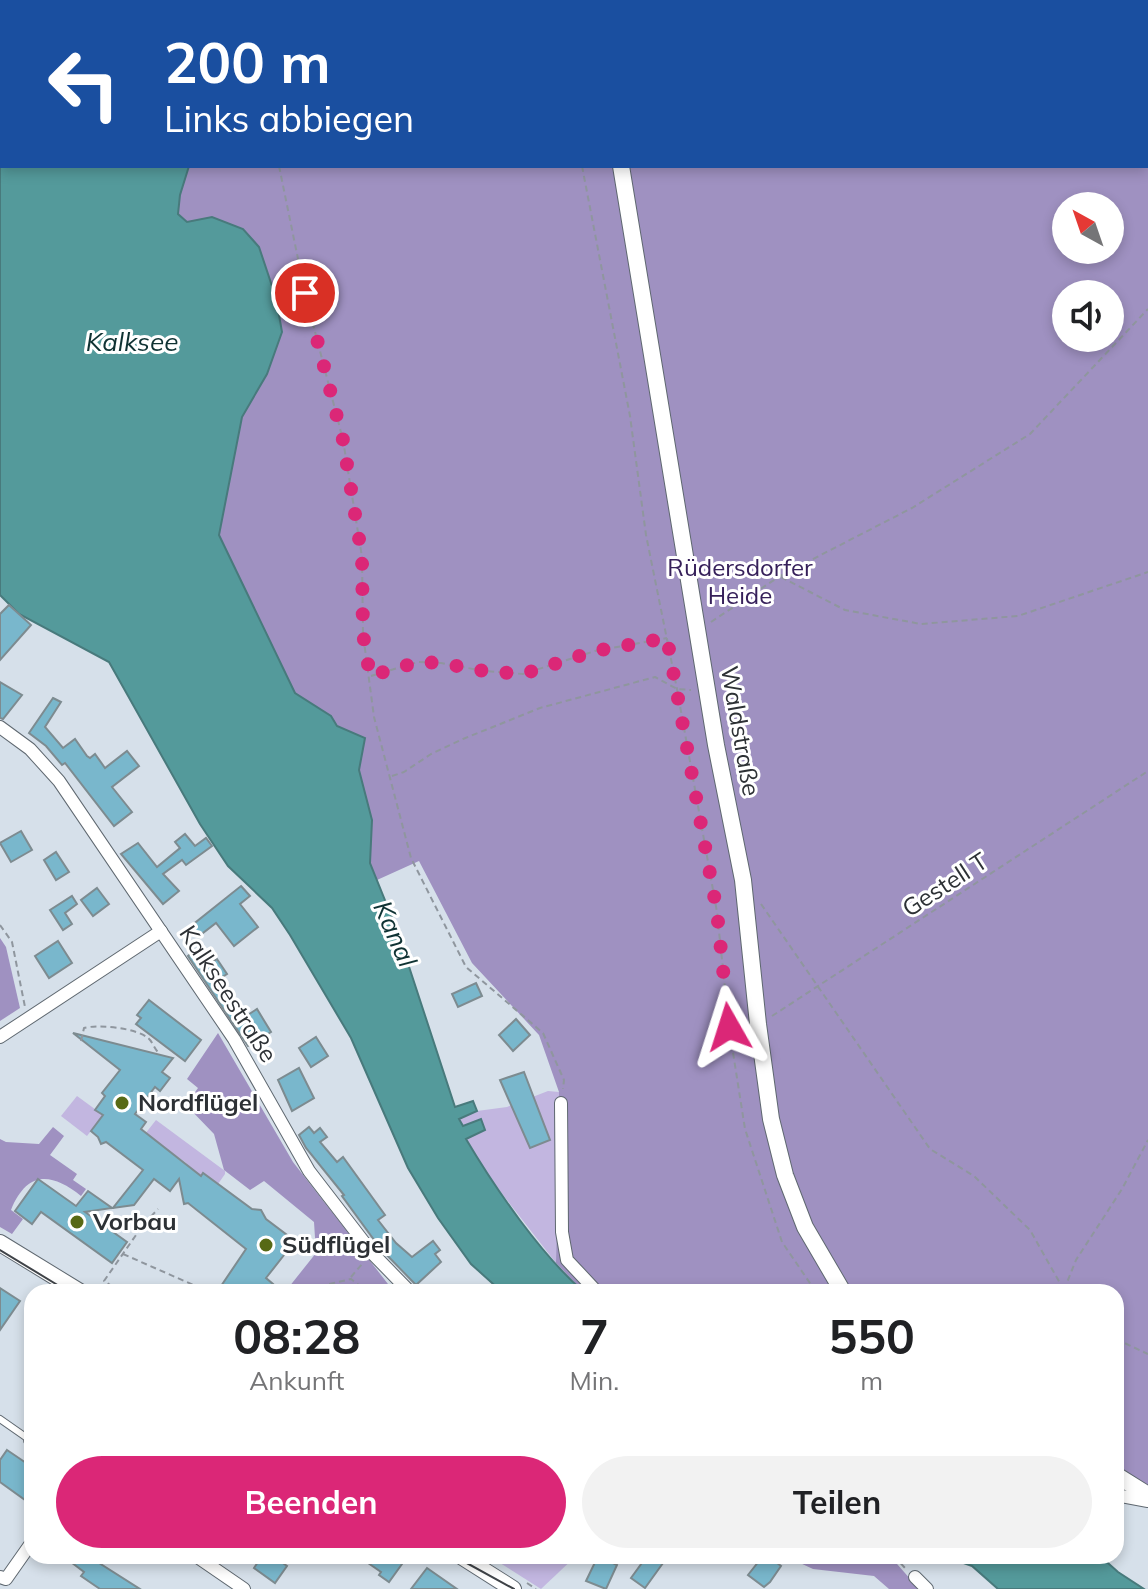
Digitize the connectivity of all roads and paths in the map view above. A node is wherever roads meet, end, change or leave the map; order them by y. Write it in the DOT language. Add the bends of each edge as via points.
graph roads {
  1 [pos="279,168"];
  2 [pos="582,168"];
  3 [pos="621,168"];
  4 [pos="1148,309"];
  5 [pos="1148,572"];
  6 [pos="780,576"];
  7 [pos="699,630"];
  8 [pos="667,638"];
  9 [pos="370,676"];
  10 [pos="677,689"];
  11 [pos="708,692"];
  12 [pos="0,727"];
  13 [pos="1148,771"];
  14 [pos="391,776"];
  15 [pos="758,900"];
  16 [pos="0,925"];
  17 [pos="161,931"];
  18 [pos="819,987"];
  19 [pos="27,1019"];
  20 [pos="758,1024"];
  21 [pos="0,1037"];
  22 [pos="87,1041"];
  23 [pos="159,1053"];
  24 [pos="561,1103"];
  25 [pos="1148,1140"];
  26 [pos="158,1209"];
  27 [pos="0,1243"];
  28 [pos="123,1254"];
  29 [pos="373,1254"];
  30 [pos="351,1279"];
  31 [pos="189,1282"];
  32 [pos="106,1283"];
  33 [pos="67,1284"];
  34 [pos="193,1284"];
  35 [pos="329,1284"];
  36 [pos="358,1284"];
  37 [pos="402,1284"];
  38 [pos="590,1284"];
  39 [pos="811,1284"];
  40 [pos="838,1284"];
  41 [pos="1060,1284"];
  42 [pos="1067,1284"];
  43 [pos="1124,1343"];
  44 [pos="1148,1354"];
  45 [pos="0,1419"];
  46 [pos="24,1436"];
  47 [pos="1124,1481"];
  48 [pos="1124,1496"];
  49 [pos="1148,1498"];
  50 [pos="24,1552"];
  51 [pos="208,1564"];
  52 [pos="474,1564"];
  53 [pos="902,1564"];
  54 [pos="915,1577"];
  55 [pos="3,1578"];
  56 [pos="244,1589"];
  57 [pos="513,1589"];
  58 [pos="927,1589"];
  1 -- 9 [label="path" via="343,440 362,557 363,634"];
  2 -- 8 [label="path"];
  3 -- 7 [label="street, Waldstraße"];
  4 -- 6 [label="path" via="1030,434 912,508"];
  5 -- 6 [label="path" via="1018,616 921,624 845,610"];
  6 -- 7 [label="path"];
  7 -- 11 [label="street, Waldstraße"];
  8 -- 9 [label="path" via="595,651 523,674 418,662"];
  8 -- 10 [label="path"];
  9 -- 14 [label="path" via="374,717"];
  10 -- 11 [label="path"];
  10 -- 14 [label="path" via="655,677 540,708"];
  10 -- 39 [label="path" via="717,912 745,1129 782,1242"];
  11 -- 20 [label="street, Waldstraße" via="743,880"];
  12 -- 17 [label="street, Kalkseestraße" via="30,749 59,781"];
  13 -- 18 [label="path, Gestell T"];
  14 -- 24 [label="path" via="411,858 466,967 543,1033 564,1080"];
  15 -- 18 [label="path"];
  16 -- 19 [label="path" via="12,942"];
  17 -- 19 [label="street"];
  17 -- 29 [label="street, Kalkseestraße" via="234,1039 309,1171"];
  18 -- 20 [label="path, Gestell T"];
  18 -- 41 [label="path" via="930,1149 974,1176 1030,1230"];
  19 -- 21 [label="street"];
  20 -- 40 [label="street, Waldstraße" via="785,1175 805,1227"];
  22 -- 23 [label="path" via="81,1040 90,1026 134,1031"];
  24 -- 38 [label="street" via="562,1232 567,1260"];
  25 -- 42 [label="path"];
  26 -- 28 [label="path"];
  27 -- 33 [label="street"];
  28 -- 31 [label="path"];
  28 -- 32 [label="path"];
  29 -- 30 [label="path"];
  29 -- 37 [label="street, Kalkseestraße"];
  30 -- 35 [label="path"];
  30 -- 36 [label="path"];
  31 -- 34 [label="path"];
  43 -- 44 [label="path"];
  45 -- 46 [label="lane"];
  47 -- 49 [label="street"];
  48 -- 49 [label="street"];
  50 -- 55 [label="street"];
  51 -- 56 [label="street"];
  52 -- 57 [label="street"];
  53 -- 54 [label="path"];
  54 -- 58 [label="street"];
}
